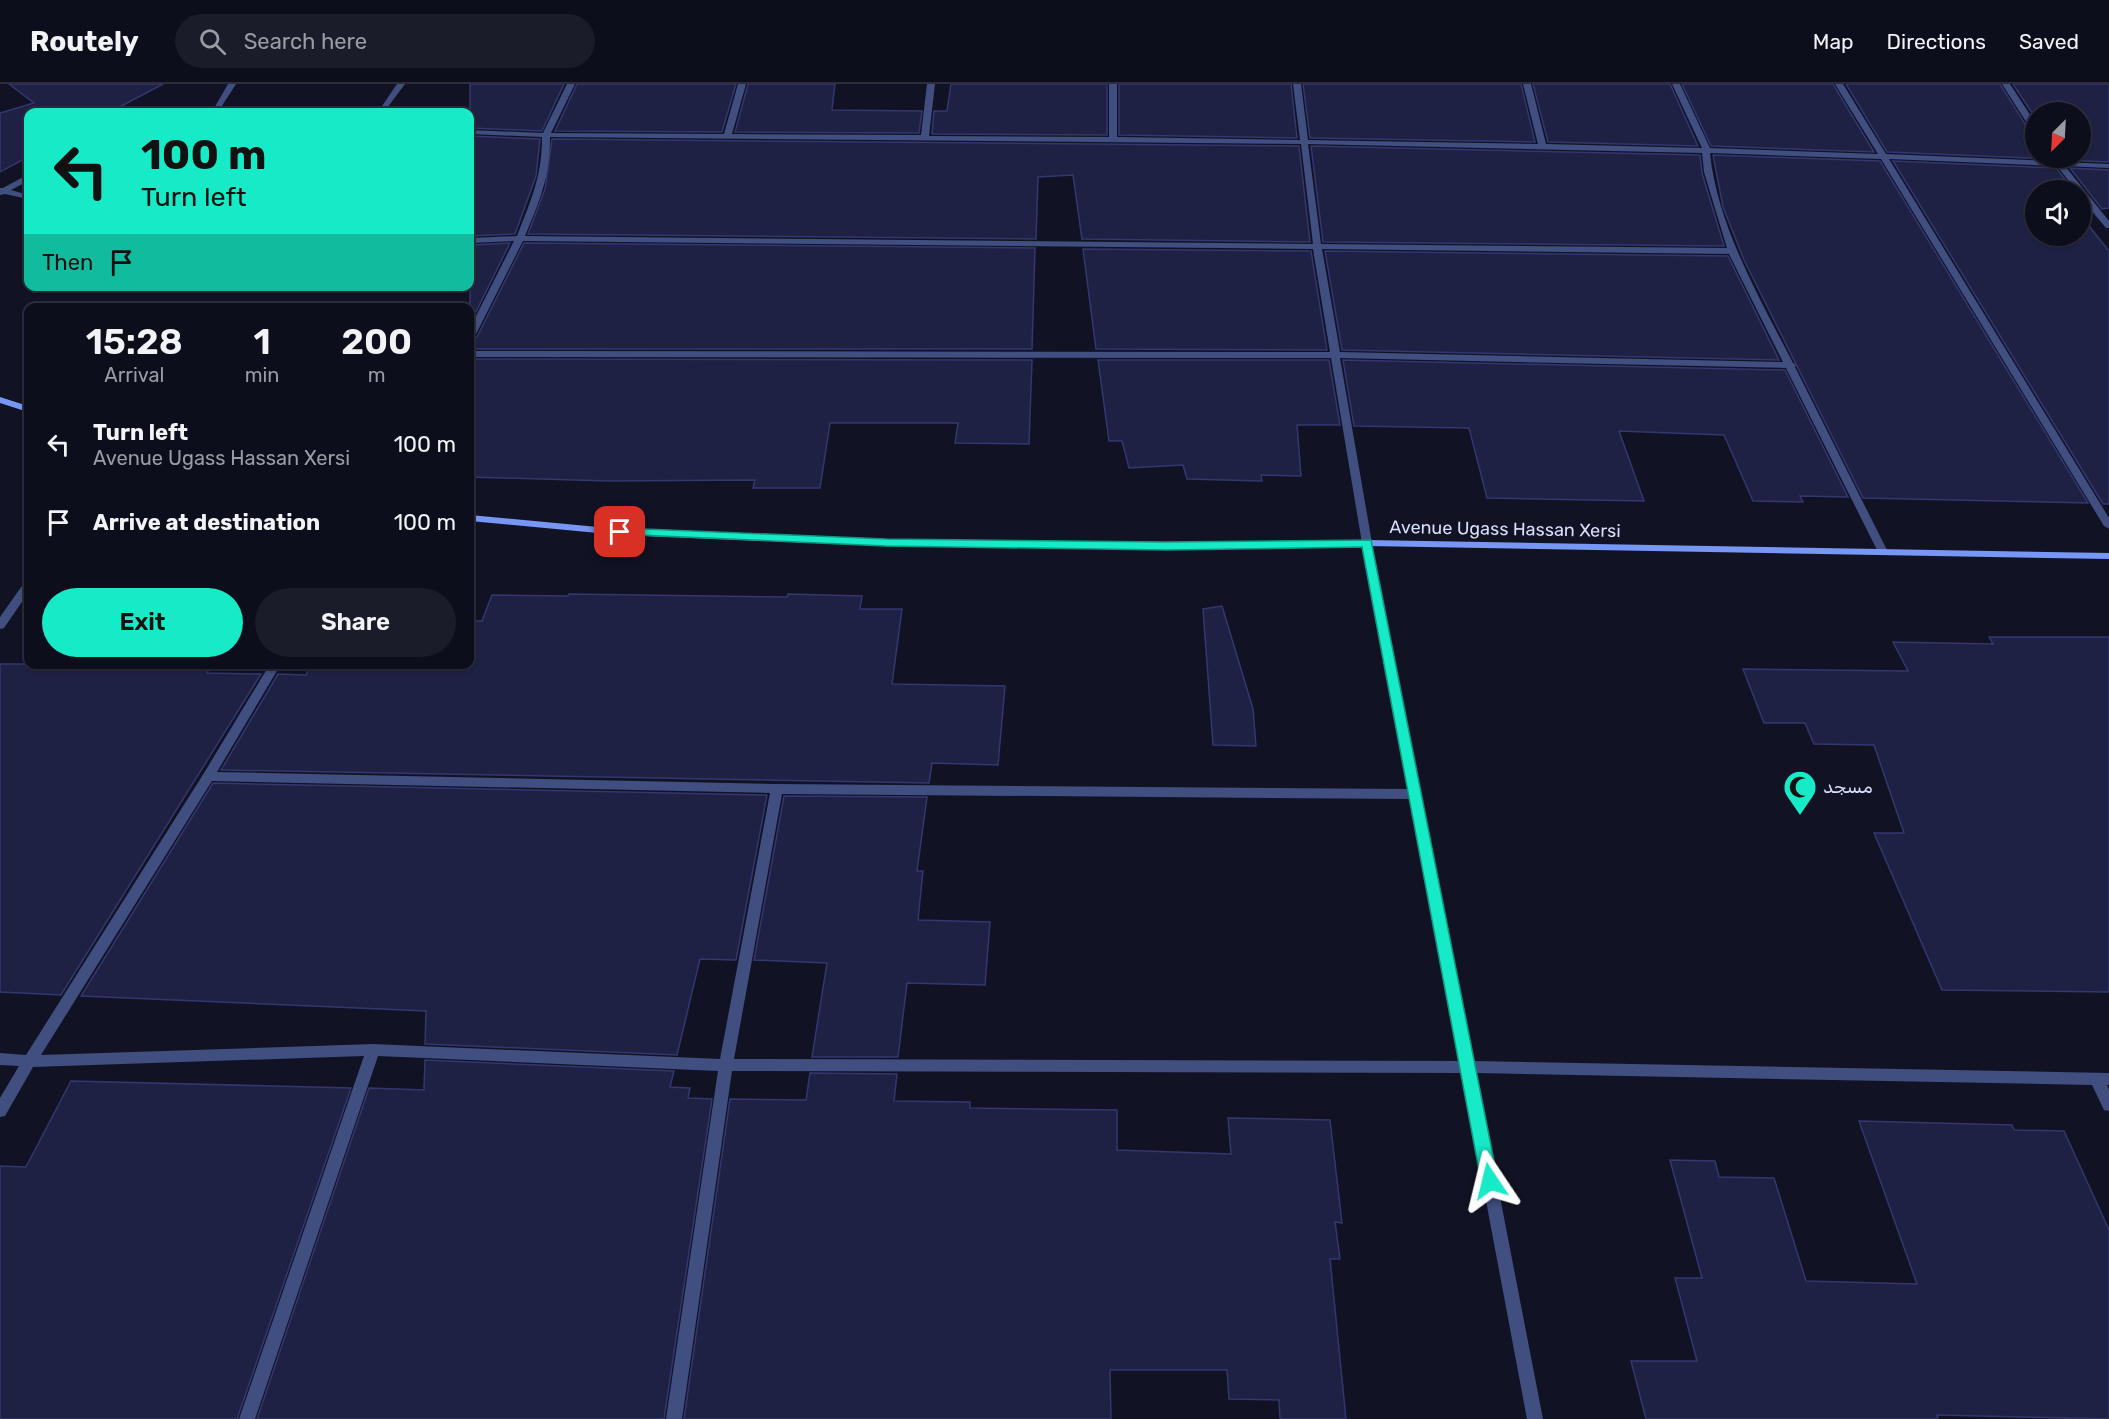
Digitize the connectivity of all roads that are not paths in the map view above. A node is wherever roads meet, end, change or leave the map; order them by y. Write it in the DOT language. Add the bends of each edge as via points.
graph roads {
  1 [pos="232,84"];
  2 [pos="401,84"];
  3 [pos="571,84"];
  4 [pos="742,84"];
  5 [pos="931,84"];
  6 [pos="1113,84"];
  7 [pos="1297,84"];
  8 [pos="1527,84"];
  9 [pos="1676,84"];
  10 [pos="1839,84"];
  11 [pos="2006,84"];
  12 [pos="217,108"];
  13 [pos="384,108"];
  14 [pos="2025,114"];
  15 [pos="474,132"];
  16 [pos="546,135"];
  17 [pos="727,137"];
  18 [pos="925,137"];
  19 [pos="1113,138"];
  20 [pos="1304,142"];
  21 [pos="1543,147"];
  22 [pos="1706,148"];
  23 [pos="1882,157"];
  24 [pos="2025,159"];
  25 [pos="2091,164"];
  26 [pos="2109,166"];
  27 [pos="2062,168"];
  28 [pos="24,180"];
  29 [pos="2071,180"];
  30 [pos="1,191"];
  31 [pos="24,196"];
  32 [pos="2091,204"];
  33 [pos="2109,226"];
  34 [pos="520,238"];
  35 [pos="474,240"];
  36 [pos="1317,246"];
  37 [pos="1732,251"];
  38 [pos="474,328"];
  39 [pos="474,354"];
  40 [pos="1334,355"];
  41 [pos="1791,365"];
  42 [pos="0,400"];
  43 [pos="24,408"];
  44 [pos="474,518"];
  45 [pos="2109,526"];
  46 [pos="1367,543"];
  47 [pos="1883,552"];
  48 [pos="2109,556"];
  49 [pos="24,592"];
  50 [pos="0,625"];
  51 [pos="273,669"];
  52 [pos="211,776"];
  53 [pos="777,789"];
  54 [pos="1414,794"];
  55 [pos="373,1050"];
  56 [pos="0,1059"];
  57 [pos="29,1061"];
  58 [pos="726,1065"];
  59 [pos="1469,1067"];
  60 [pos="2102,1078"];
  61 [pos="2109,1105"];
  62 [pos="0,1111"];
  63 [pos="247,1419"];
  64 [pos="674,1419"];
  65 [pos="1535,1419"];
  1 -- 12 [label="street"];
  2 -- 13 [label="street"];
  3 -- 16 [label="street"];
  4 -- 17 [label="street"];
  5 -- 18 [label="street"];
  6 -- 19 [label="street"];
  7 -- 20 [label="street"];
  8 -- 21 [label="street"];
  9 -- 22 [label="street"];
  10 -- 23 [label="street"];
  11 -- 14 [label="street"];
  15 -- 16 [label="street"];
  16 -- 17 [label="street"];
  16 -- 34 [label="street" via="541,186"];
  17 -- 18 [label="street"];
  18 -- 19 [label="street"];
  19 -- 20 [label="street"];
  20 -- 21 [label="street"];
  20 -- 36 [label="street"];
  21 -- 22 [label="street"];
  22 -- 23 [label="street"];
  22 -- 37 [label="street" via="1708,172"];
  23 -- 24 [label="street"];
  23 -- 45 [label="street"];
  25 -- 26 [label="street"];
  27 -- 29 [label="street"];
  28 -- 30 [label="street"];
  30 -- 31 [label="street"];
  32 -- 33 [label="street"];
  34 -- 35 [label="street"];
  34 -- 36 [label="street"];
  34 -- 38 [label="street"];
  36 -- 37 [label="street"];
  36 -- 40 [label="street"];
  37 -- 41 [label="street"];
  39 -- 40 [label="street"];
  40 -- 41 [label="street"];
  40 -- 46 [label="street"];
  41 -- 47 [label="street"];
  42 -- 43 [label="main road"];
  44 -- 46 [label="main road, Avenue Ugass Hassan Xersi" via="620,532 886,543"];
  46 -- 47 [label="main road, Avenue Ugass Hassan Xersi"];
  46 -- 54 [label="street"];
  47 -- 48 [label="main road, Avenue Ugass Hassan Xersi"];
  49 -- 50 [label="street"];
  51 -- 52 [label="street"];
  52 -- 53 [label="street"];
  52 -- 57 [label="street"];
  53 -- 54 [label="street"];
  53 -- 58 [label="street"];
  54 -- 59 [label="street"];
  55 -- 57 [label="street"];
  55 -- 58 [label="street"];
  55 -- 63 [label="street"];
  56 -- 57 [label="street"];
  57 -- 62 [label="street"];
  58 -- 59 [label="street"];
  58 -- 64 [label="street"];
  59 -- 60 [label="street"];
  59 -- 65 [label="street"];
  60 -- 61 [label="street"];
}
